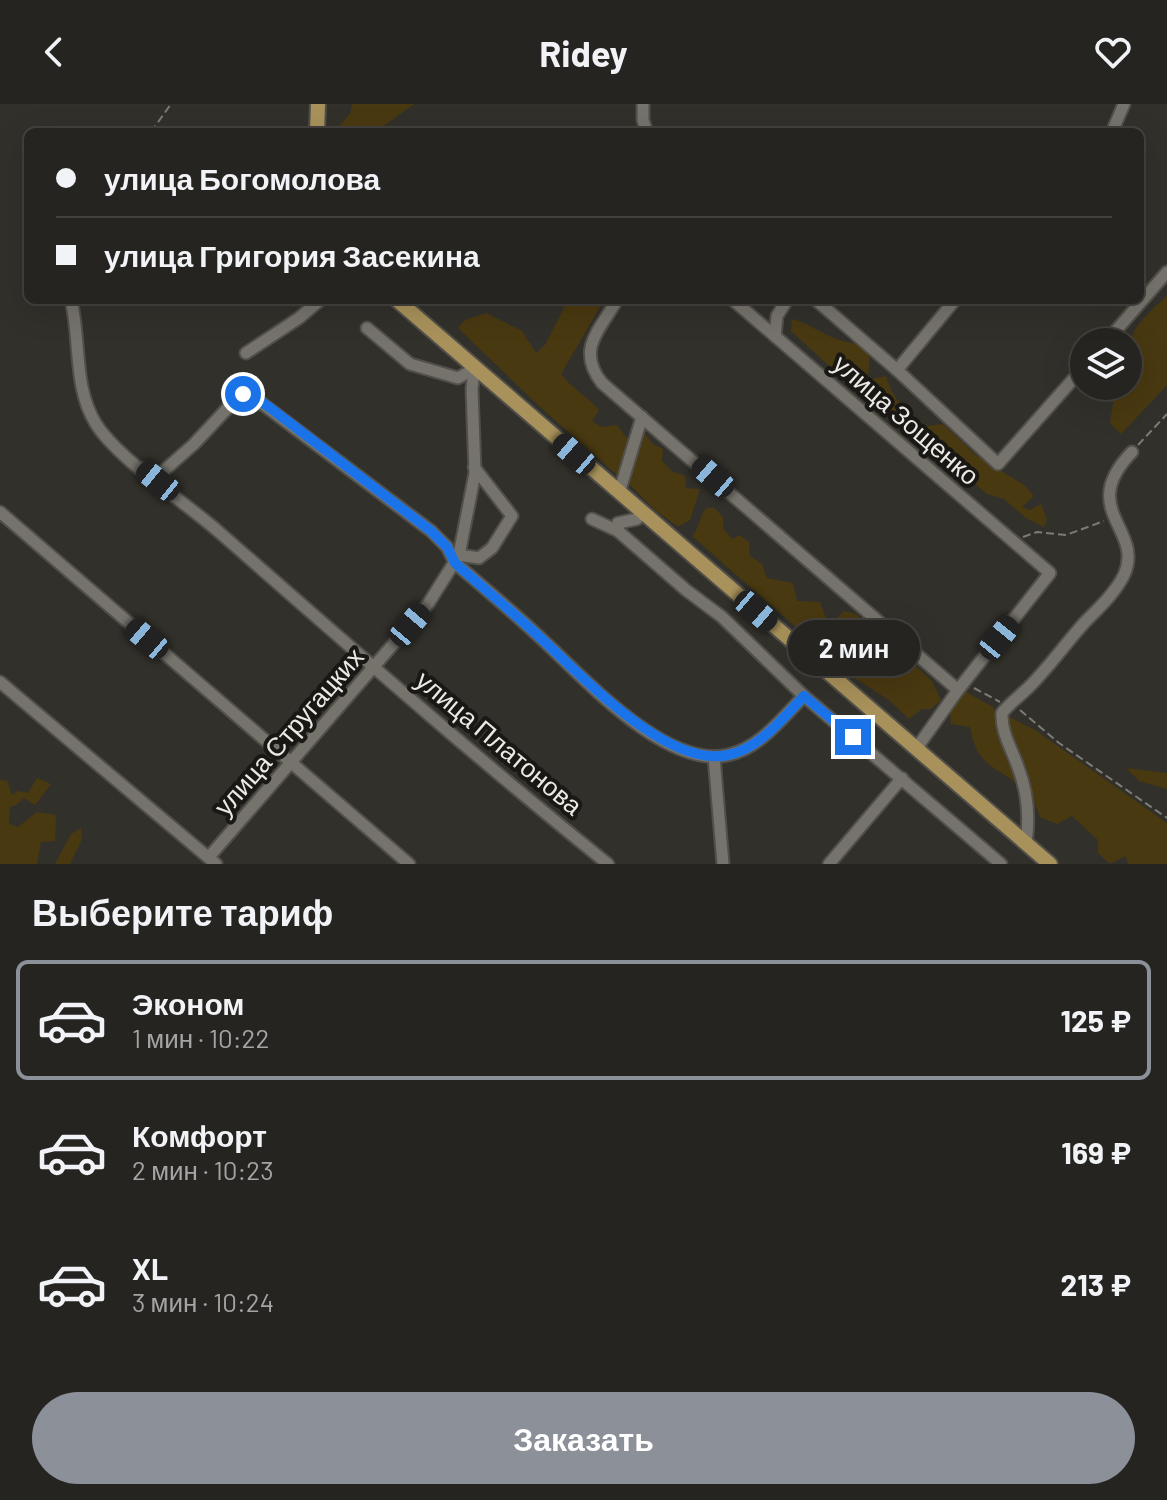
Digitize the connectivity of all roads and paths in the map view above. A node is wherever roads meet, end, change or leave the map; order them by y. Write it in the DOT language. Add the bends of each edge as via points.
graph roads {
  1 [pos="171,104"];
  2 [pos="318,104"];
  3 [pos="643,104"];
  4 [pos="1124,104"];
  5 [pos="154,128"];
  6 [pos="317,128"];
  7 [pos="646,128"];
  8 [pos="1114,128"];
  9 [pos="1167,272"];
  10 [pos="1144,298"];
  11 [pos="72,304"];
  12 [pos="315,304"];
  13 [pos="401,304"];
  14 [pos="615,304"];
  15 [pos="738,304"];
  16 [pos="784,304"];
  17 [pos="821,304"];
  18 [pos="952,304"];
  19 [pos="1139,304"];
  20 [pos="367,328"];
  21 [pos="1118,328"];
  22 [pos="775,336"];
  23 [pos="246,353"];
  24 [pos="474,369"];
  25 [pos="897,370"];
  26 [pos="1070,383"];
  27 [pos="1167,414"];
  28 [pos="642,417"];
  29 [pos="1132,452"];
  30 [pos="474,467"];
  31 [pos="141,468"];
  32 [pos="164,471"];
  33 [pos="619,493"];
  34 [pos="182,501"];
  35 [pos="0,512"];
  36 [pos="642,513"];
  37 [pos="592,519"];
  38 [pos="1113,520"];
  39 [pos="618,531"];
  40 [pos="1014,542"];
  41 [pos="457,559"];
  42 [pos="375,667"];
  43 [pos="0,682"];
  44 [pos="961,685"];
  45 [pos="804,696"];
  46 [pos="1009,705"];
  47 [pos="916,749"];
  48 [pos="714,757"];
  49 [pos="292,762"];
  50 [pos="902,778"];
  51 [pos="1167,818"];
  52 [pos="1026,843"];
  53 [pos="212,861"];
  54 [pos="409,864"];
  55 [pos="608,864"];
  56 [pos="723,864"];
  57 [pos="829,864"];
  58 [pos="1001,864"];
  59 [pos="1050,864"];
  1 -- 5 [label="path"];
  2 -- 6 [label="main road"];
  3 -- 7 [label="street"];
  4 -- 8 [label="street"];
  9 -- 10 [label="street"];
  11 -- 31 [label="street, улица Платонова" via="89,412 114,446"];
  12 -- 23 [label="street"];
  13 -- 24 [label="main road"];
  14 -- 28 [label="street" via="589,350 591,369"];
  15 -- 22 [label="street, улица Зощенко"];
  16 -- 22 [label="street"];
  17 -- 25 [label="street"];
  18 -- 25 [label="street"];
  19 -- 21 [label="street"];
  20 -- 24 [label="street" via="410,364 458,378"];
  22 -- 40 [label="street, улица Зощенко"];
  24 -- 30 [label="street, улица Стругацких"];
  24 -- 33 [label="main road"];
  25 -- 26 [label="street" via="998,464"];
  27 -- 29 [label="path"];
  28 -- 33 [label="street"];
  28 -- 44 [label="street"];
  29 -- 38 [label="street" via="1111,482"];
  30 -- 41 [label="street, улица Стругацких"];
  30 -- 41 [label="street" via="512,516 486,553"];
  31 -- 32 [label="street" via="159,475"];
  31 -- 34 [label="street, улица Платонова"];
  32 -- 34 [label="street" via="161,478"];
  32 -- 41 [label="street" via="238,397 252,396 431,531"];
  33 -- 36 [label="main road"];
  34 -- 42 [label="street, улица Платонова"];
  35 -- 49 [label="street"];
  36 -- 39 [label="street" via="618,523"];
  36 -- 47 [label="main road"];
  37 -- 39 [label="street"];
  38 -- 40 [label="path" via="1066,535 1037,532"];
  38 -- 46 [label="street" via="1127,543 1123,578"];
  39 -- 45 [label="street" via="722,617"];
  40 -- 44 [label="street, улица Зощенко" via="1050,573"];
  41 -- 42 [label="street, улица Стругацких" via="428,604"];
  41 -- 48 [label="street" via="626,714 668,743"];
  42 -- 49 [label="street, улица Стругацких"];
  42 -- 55 [label="street, улица Платонова"];
  43 -- 53 [label="street"];
  44 -- 46 [label="path"];
  44 -- 47 [label="street"];
  45 -- 48 [label="street" via="758,742"];
  45 -- 50 [label="street"];
  46 -- 51 [label="path"];
  46 -- 52 [label="street" via="1001,725 1025,789"];
  47 -- 52 [label="main road"];
  48 -- 56 [label="street"];
  49 -- 53 [label="street, улица Стругацких"];
  49 -- 54 [label="street"];
  50 -- 57 [label="street"];
  50 -- 58 [label="street"];
  52 -- 59 [label="main road"];
}
